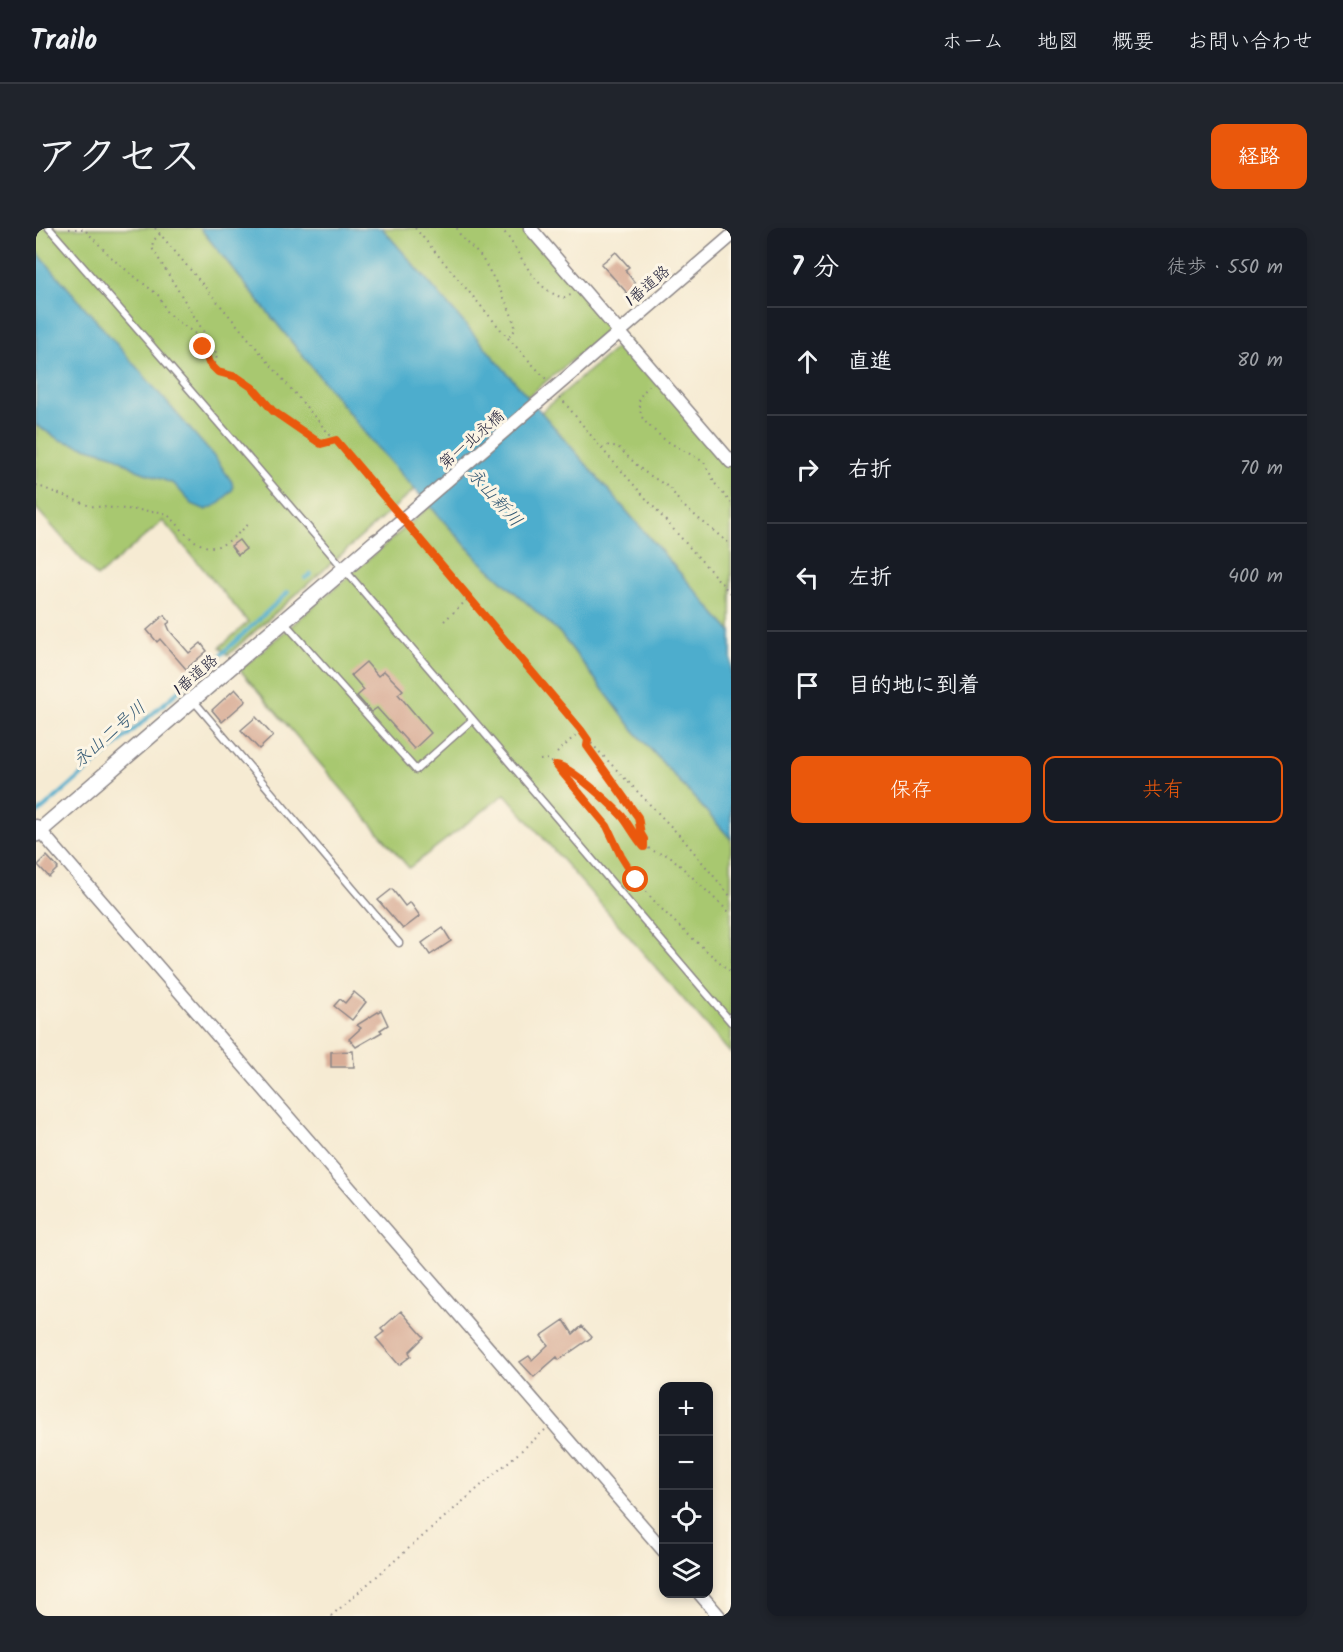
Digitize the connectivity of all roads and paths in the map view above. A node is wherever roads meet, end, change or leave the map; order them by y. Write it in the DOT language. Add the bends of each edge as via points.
graph roads {
  1 [pos="49,228"];
  2 [pos="155,228"];
  3 [pos="415,228"];
  4 [pos="458,228"];
  5 [pos="501,228"];
  6 [pos="530,228"];
  7 [pos="69,229"];
  8 [pos="159,234"];
  9 [pos="731,236"];
  10 [pos="582,289"];
  11 [pos="620,331"];
  12 [pos="507,338"];
  13 [pos="586,361"];
  14 [pos="212,367"];
  15 [pos="659,378"];
  16 [pos="550,384"];
  17 [pos="557,393"];
  18 [pos="336,440"];
  19 [pos="602,449"];
  20 [pos="731,462"];
  21 [pos="36,485"];
  22 [pos="731,502"];
  23 [pos="397,514"];
  24 [pos="404,522"];
  25 [pos="250,523"];
  26 [pos="376,541"];
  27 [pos="731,545"];
  28 [pos="344,570"];
  29 [pos="731,594"];
  30 [pos="468,599"];
  31 [pos="284,621"];
  32 [pos="444,621"];
  33 [pos="192,700"];
  34 [pos="472,720"];
  35 [pos="581,730"];
  36 [pos="588,740"];
  37 [pos="557,753"];
  38 [pos="540,760"];
  39 [pos="556,765"];
  40 [pos="37,830"];
  41 [pos="644,847"];
  42 [pos="731,897"];
  43 [pos="731,914"];
  44 [pos="399,943"];
  45 [pos="731,972"];
  46 [pos="731,1022"];
  47 [pos="554,1423"];
  48 [pos="659,1546"];
  49 [pos="704,1598"];
  50 [pos="331,1616"];
  51 [pos="719,1616"];
  1 -- 28 [label="lane"];
  2 -- 8 [label="path"];
  3 -- 12 [label="path"];
  4 -- 12 [label="path" via="484,262 514,319 515,330"];
  5 -- 10 [label="path" via="547,292 564,298"];
  6 -- 10 [label="street"];
  7 -- 14 [label="path" via="84,229 114,260 159,296 167,313 198,336"];
  8 -- 14 [label="path" via="152,248 215,350 217,360"];
  8 -- 18 [label="path"];
  9 -- 11 [label="street, 1番道路"];
  10 -- 11 [label="street"];
  11 -- 13 [label="street, 1番道路"];
  11 -- 15 [label="street"];
  12 -- 16 [label="path"];
  13 -- 26 [label="street, 第一北永橋, bridge"];
  14 -- 18 [label="path" via="253,388 273,411 321,444"];
  15 -- 20 [label="street"];
  15 -- 22 [label="path" via="639,398 641,417 665,440 704,462"];
  17 -- 19 [label="path"];
  18 -- 23 [label="path"];
  19 -- 27 [label="path" via="609,445 618,447 643,471 670,488 681,504"];
  19 -- 29 [label="path"];
  21 -- 25 [label="path" via="90,506 162,512 188,535 211,548 222,547"];
  24 -- 30 [label="path"];
  26 -- 28 [label="street, 1番道路"];
  28 -- 31 [label="street, 1番道路"];
  28 -- 34 [label="lane"];
  30 -- 32 [label="path"];
  30 -- 35 [label="path"];
  31 -- 33 [label="street, 1番道路"];
  31 -- 34 [label="lane" via="416,770"];
  33 -- 40 [label="street, 1番道路"];
  33 -- 44 [label="lane"];
  34 -- 46 [label="lane"];
  35 -- 36 [label="path"];
  35 -- 37 [label="path"];
  36 -- 41 [label="path" via="587,746 638,817"];
  36 -- 42 [label="path" via="683,839"];
  38 -- 39 [label="path" via="547,759"];
  39 -- 41 [label="path" via="576,774 622,816"];
  39 -- 45 [label="path" via="607,826 636,880 694,942"];
  40 -- 47 [label="street"];
  41 -- 43 [label="path" via="669,855"];
  47 -- 48 [label="street"];
  47 -- 50 [label="path"];
  49 -- 51 [label="street"];
}
